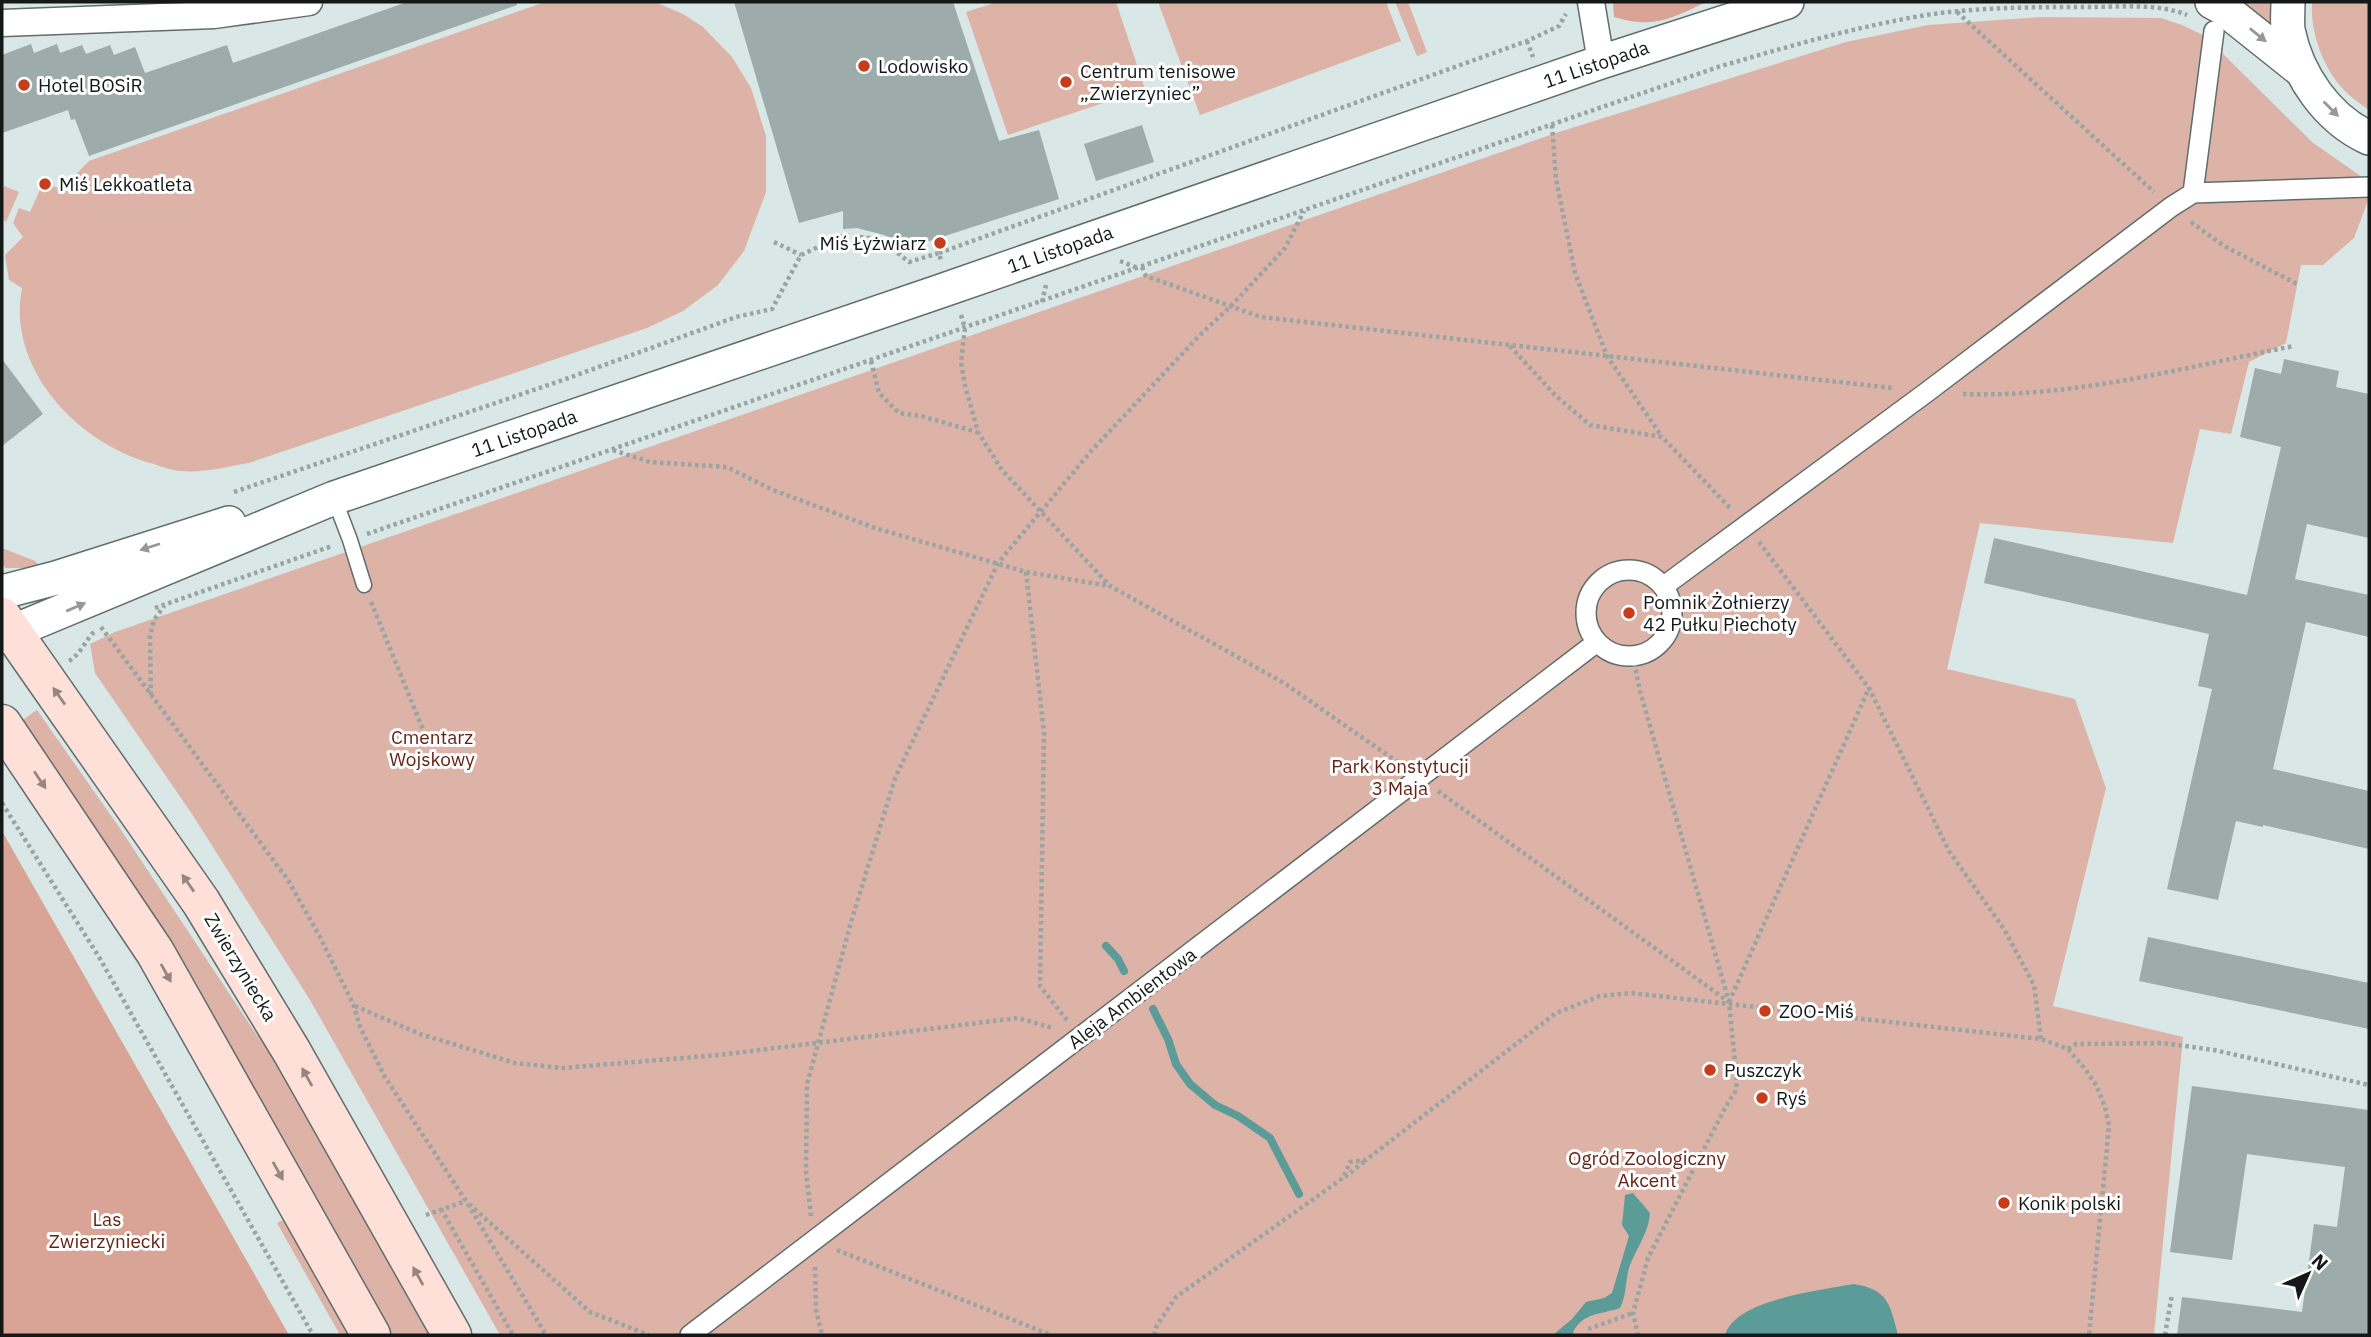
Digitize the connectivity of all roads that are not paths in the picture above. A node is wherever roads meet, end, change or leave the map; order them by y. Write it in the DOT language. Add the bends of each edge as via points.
graph roads {
  1 [pos="309,2"];
  2 [pos="1787,2"];
  3 [pos="2288,2"];
  4 [pos="1579,5"];
  5 [pos="213,8"];
  6 [pos="2213,16"];
  7 [pos="2,23"];
  8 [pos="1601,62"];
  9 [pos="2302,71"];
  10 [pos="2369,138"];
  11 [pos="2369,187"];
  12 [pos="2193,193"];
  13 [pos="334,498"];
  14 [pos="364,585"];
  15 [pos="1664,586"];
  16 [pos="2,592"];
  17 [pos="5,629"];
  18 [pos="1597,642"];
  19 [pos="2,724"];
  20 [pos="371,1335"];
  21 [pos="452,1335"];
  22 [pos="690,1335"];
  1 -- 5 [label="street"];
  2 -- 8 [label="street, 11 Listopada"];
  3 -- 9 [label="street" via="2288,29"];
  4 -- 8 [label="street"];
  5 -- 7 [label="street"];
  6 -- 9 [label="street, one-way" via="2223,8"];
  6 -- 12 [label="street"];
  8 -- 13 [label="street, 11 Listopada"];
  9 -- 10 [label="street, one-way" via="2317,96"];
  11 -- 12 [label="street"];
  12 -- 15 [label="street"];
  13 -- 14 [label="lane"];
  13 -- 16 [label="street, 11 Listopada, one-way" via="215,526"];
  17 -- 13 [label="street, 11 Listopada, one-way"];
  15 -- 18 [label="street" via="1673,607 1670,630 1655,648 1633,656 1614,654"];
  15 -- 18 [label="street" via="1637,569 1605,576 1587,602 1587,624"];
  21 -- 17 [label="main road, Zwierzyniecka, one-way" via="292,1052 201,902"];
  18 -- 22 [label="street, Aleja Ambientowa"];
  19 -- 20 [label="main road, one-way" via="155,952"];
}
